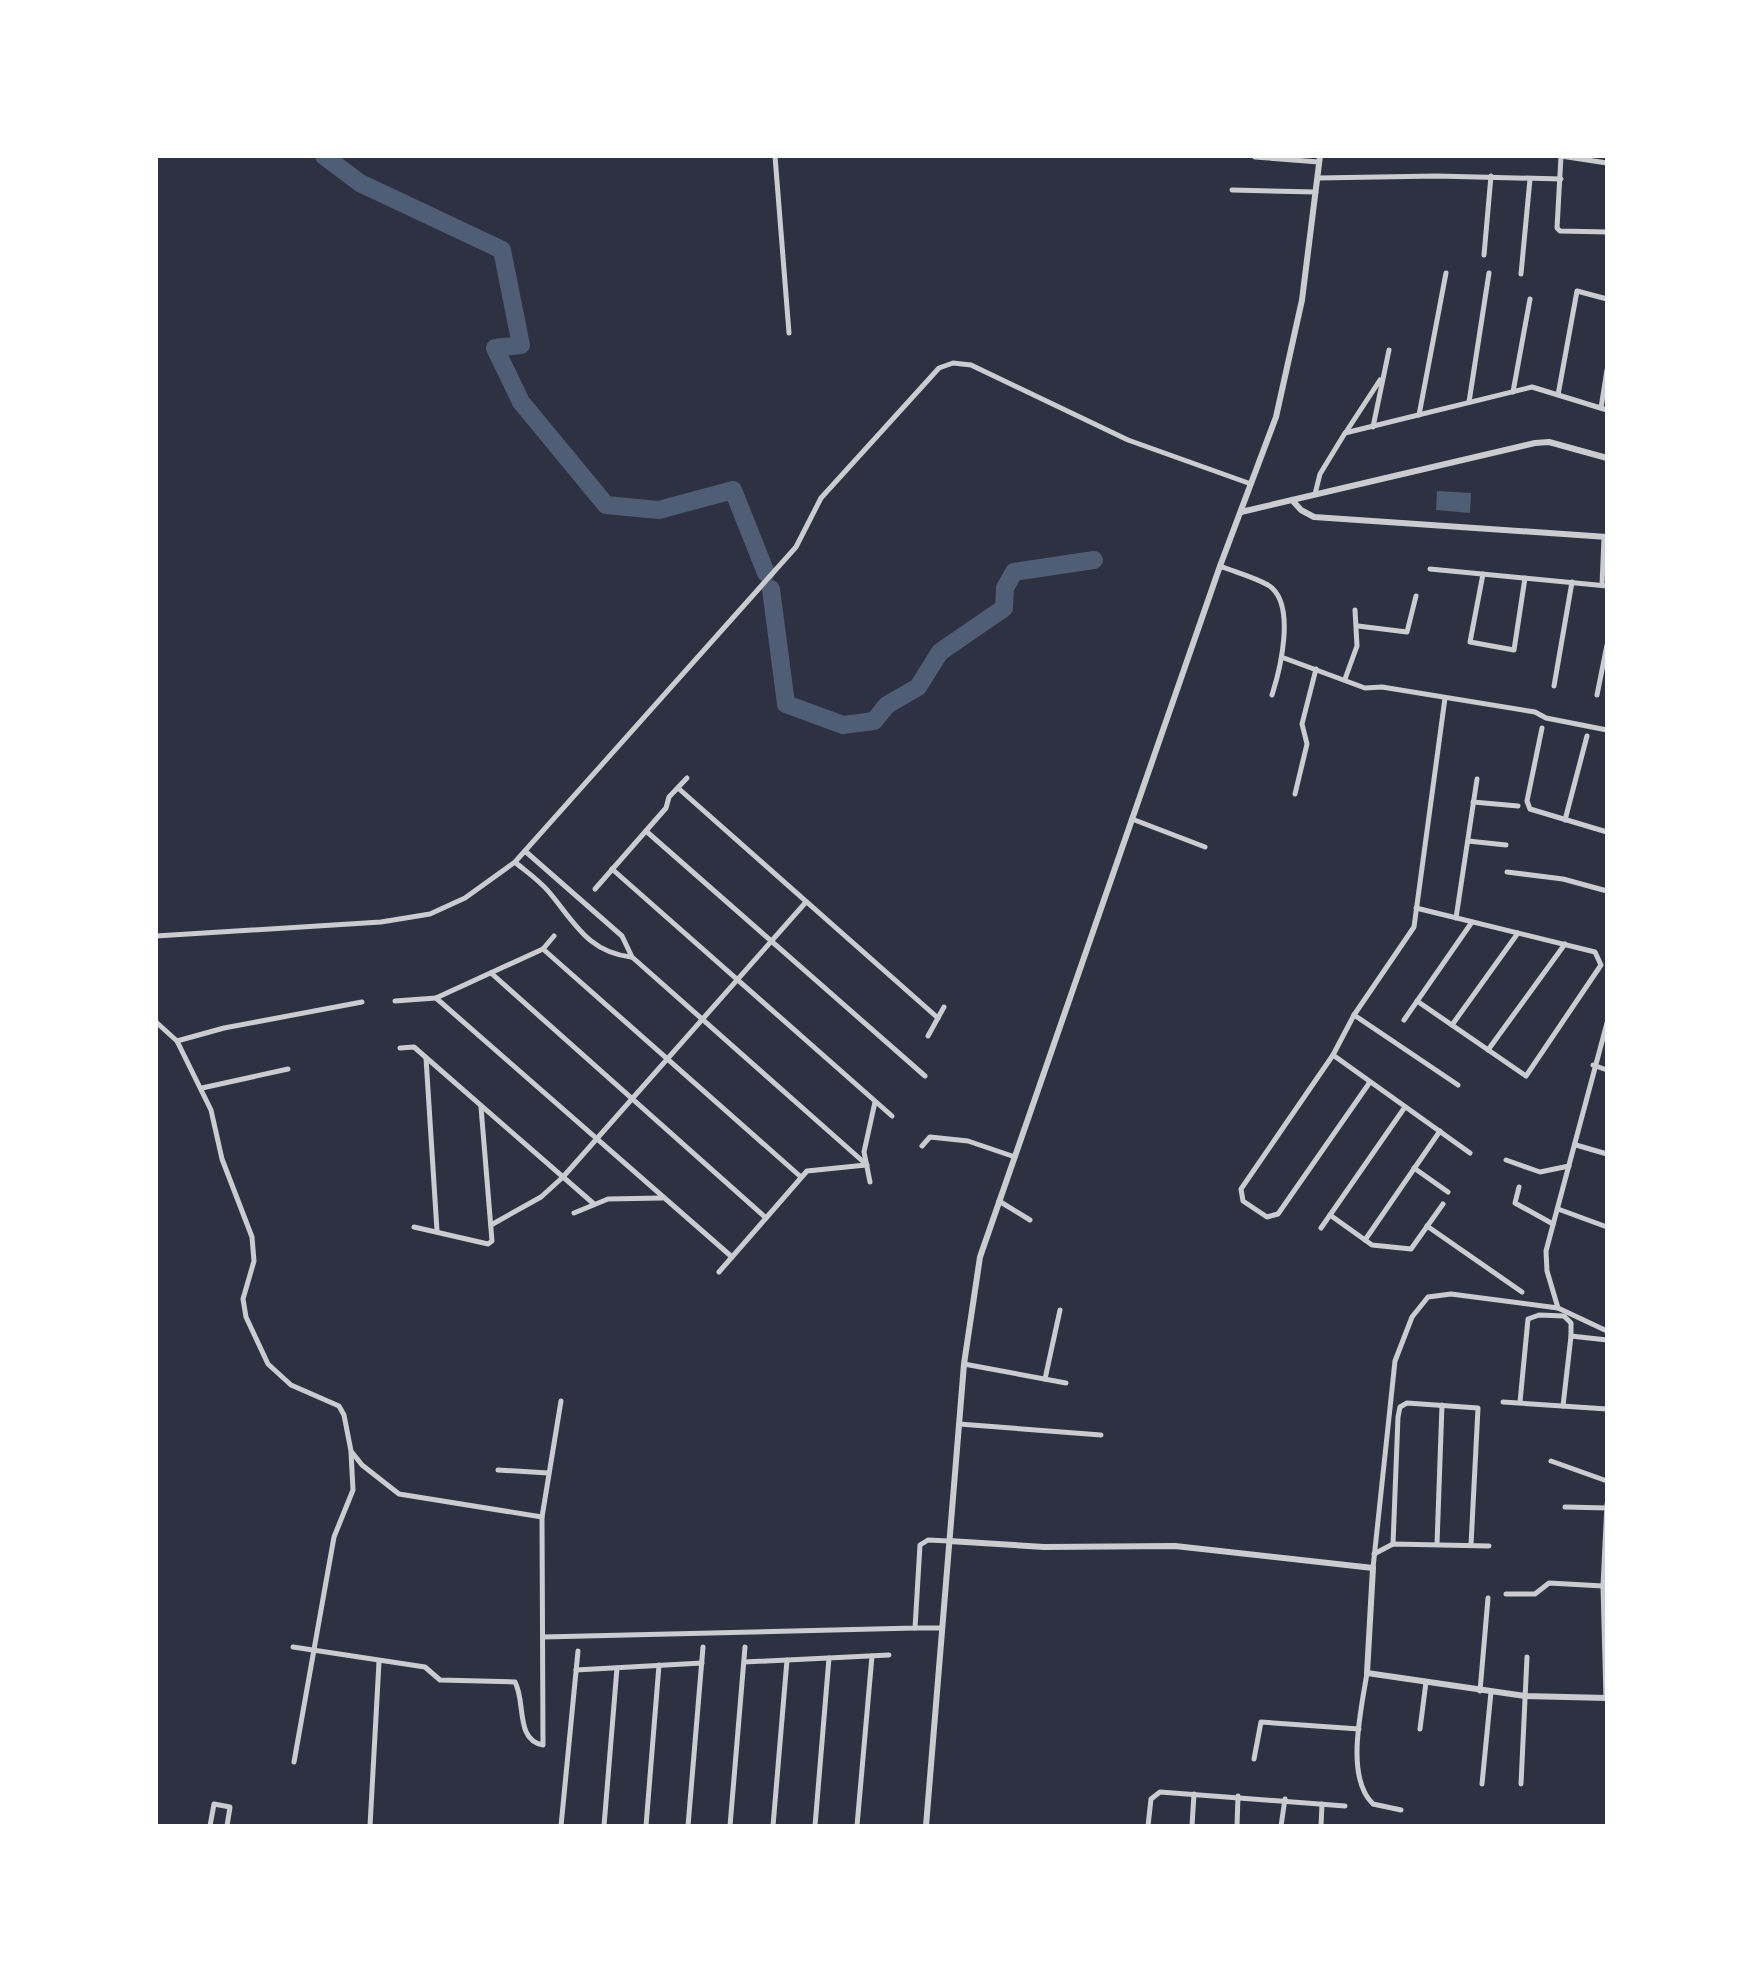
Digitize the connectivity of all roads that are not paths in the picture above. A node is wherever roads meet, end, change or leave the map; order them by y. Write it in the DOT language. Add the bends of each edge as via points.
graph roads {
  1 [pos="775,156"];
  2 [pos="1255,157"];
  3 [pos="1319,159"];
  4 [pos="1607,163"];
  5 [pos="1491,176"];
  6 [pos="1318,178"];
  7 [pos="1530,179"];
  8 [pos="1561,179"];
  9 [pos="1232,190"];
  10 [pos="1316,192"];
  11 [pos="1607,232"];
  12 [pos="1484,255"];
  13 [pos="1446,273"];
  14 [pos="1489,273"];
  15 [pos="1521,274"];
  16 [pos="1530,299"];
  17 [pos="1607,299"];
  18 [pos="789,333"];
  19 [pos="1389,350"];
  20 [pos="1607,370"];
  21 [pos="1383,376"];
  22 [pos="1513,392"];
  23 [pos="1558,395"];
  24 [pos="1468,403"];
  25 [pos="1604,409"];
  26 [pos="1419,415"];
  27 [pos="1373,427"];
  28 [pos="1345,433"];
  29 [pos="1607,458"];
  30 [pos="1251,484"];
  31 [pos="1315,494"];
  32 [pos="1292,500"];
  33 [pos="1241,512"];
  34 [pos="1605,538"];
  35 [pos="1606,563"];
  36 [pos="1220,566"];
  37 [pos="1430,569"];
  38 [pos="1483,574"];
  39 [pos="1525,578"];
  40 [pos="1572,582"];
  41 [pos="1604,586"];
  42 [pos="1416,596"];
  43 [pos="1355,610"];
  44 [pos="1358,626"];
  45 [pos="1607,645"];
  46 [pos="1284,658"];
  47 [pos="1316,669"];
  48 [pos="1345,679"];
  49 [pos="1554,686"];
  50 [pos="1272,695"];
  51 [pos="1597,695"];
  52 [pos="1445,698"];
  53 [pos="1542,728"];
  54 [pos="1607,730"];
  55 [pos="1587,736"];
  56 [pos="687,778"];
  57 [pos="1477,779"];
  58 [pos="678,788"];
  59 [pos="1295,794"];
  60 [pos="1473,802"];
  61 [pos="1518,806"];
  62 [pos="1132,819"];
  63 [pos="1565,820"];
  64 [pos="646,831"];
  65 [pos="1607,832"];
  66 [pos="1468,841"];
  67 [pos="1506,845"];
  68 [pos="1205,847"];
  69 [pos="525,851"];
  70 [pos="515,862"];
  71 [pos="612,869"];
  72 [pos="1507,872"];
  73 [pos="595,889"];
  74 [pos="1607,891"];
  75 [pos="806,902"];
  76 [pos="1416,908"];
  77 [pos="1456,918"];
  78 [pos="1472,922"];
  79 [pos="1518,933"];
  80 [pos="156,936"];
  81 [pos="554,936"];
  82 [pos="771,941"];
  83 [pos="1565,944"];
  84 [pos="543,949"];
  85 [pos="632,957"];
  86 [pos="491,973"];
  87 [pos="737,980"];
  88 [pos="436,998"];
  89 [pos="395,1001"];
  90 [pos="1417,1001"];
  91 [pos="362,1002"];
  92 [pos="944,1007"];
  93 [pos="1354,1015"];
  94 [pos="938,1018"];
  95 [pos="702,1019"];
  96 [pos="1404,1020"];
  97 [pos="156,1022"];
  98 [pos="1607,1023"];
  99 [pos="1452,1025"];
  100 [pos="928,1036"];
  101 [pos="177,1041"];
  102 [pos="400,1048"];
  103 [pos="1488,1050"];
  104 [pos="1333,1055"];
  105 [pos="426,1058"];
  106 [pos="667,1059"];
  107 [pos="1593,1065"];
  108 [pos="288,1069"];
  109 [pos="1607,1070"];
  110 [pos="925,1076"];
  111 [pos="1370,1082"];
  112 [pos="1458,1085"];
  113 [pos="202,1088"];
  114 [pos="632,1098"];
  115 [pos="875,1101"];
  116 [pos="481,1106"];
  117 [pos="1405,1107"];
  118 [pos="892,1116"];
  119 [pos="1440,1131"];
  120 [pos="596,1139"];
  121 [pos="1576,1145"];
  122 [pos="922,1146"];
  123 [pos="1470,1153"];
  124 [pos="1607,1154"];
  125 [pos="1015,1157"];
  126 [pos="1506,1160"];
  127 [pos="867,1165"];
  128 [pos="1570,1166"];
  129 [pos="1414,1168"];
  130 [pos="563,1177"];
  131 [pos="801,1177"];
  132 [pos="870,1182"];
  133 [pos="1519,1187"];
  134 [pos="1448,1192"];
  135 [pos="663,1198"];
  136 [pos="998,1201"];
  137 [pos="594,1204"];
  138 [pos="1443,1204"];
  139 [pos="1558,1209"];
  140 [pos="574,1213"];
  141 [pos="1330,1215"];
  142 [pos="766,1218"];
  143 [pos="1030,1220"];
  144 [pos="1553,1224"];
  145 [pos="491,1225"];
  146 [pos="1427,1226"];
  147 [pos="414,1227"];
  148 [pos="1607,1227"];
  149 [pos="1321,1228"];
  150 [pos="437,1231"];
  151 [pos="1365,1240"];
  152 [pos="732,1257"];
  153 [pos="719,1272"];
  154 [pos="1522,1292"];
  155 [pos="1558,1308"];
  156 [pos="1060,1310"];
  157 [pos="1607,1329"];
  158 [pos="1571,1336"];
  159 [pos="1607,1340"];
  160 [pos="964,1364"];
  161 [pos="1045,1379"];
  162 [pos="1066,1383"];
  163 [pos="561,1401"];
  164 [pos="1503,1402"];
  165 [pos="1520,1402"];
  166 [pos="1442,1405"];
  167 [pos="1563,1406"];
  168 [pos="1607,1409"];
  169 [pos="959,1424"];
  170 [pos="1101,1435"];
  171 [pos="351,1451"];
  172 [pos="1551,1461"];
  173 [pos="498,1470"];
  174 [pos="548,1473"];
  175 [pos="1607,1481"];
  176 [pos="1607,1506"];
  177 [pos="1565,1507"];
  178 [pos="542,1517"];
  179 [pos="1607,1518"];
  180 [pos="949,1541"];
  181 [pos="1393,1544"];
  182 [pos="1437,1544"];
  183 [pos="1471,1545"];
  184 [pos="1489,1546"];
  185 [pos="1374,1554"];
  186 [pos="1373,1568"];
  187 [pos="1603,1586"];
  188 [pos="1506,1594"];
  189 [pos="1488,1598"];
  190 [pos="915,1628"];
  191 [pos="942,1628"];
  192 [pos="543,1637"];
  193 [pos="293,1647"];
  194 [pos="703,1647"];
  195 [pos="745,1647"];
  196 [pos="578,1651"];
  197 [pos="312,1652"];
  198 [pos="889,1655"];
  199 [pos="872,1656"];
  200 [pos="1527,1657"];
  201 [pos="829,1658"];
  202 [pos="787,1660"];
  203 [pos="379,1662"];
  204 [pos="744,1662"];
  205 [pos="702,1663"];
  206 [pos="659,1665"];
  207 [pos="617,1668"];
  208 [pos="576,1670"];
  209 [pos="1367,1673"];
  210 [pos="1426,1682"];
  211 [pos="1480,1691"];
  212 [pos="1491,1692"];
  213 [pos="1525,1696"];
  214 [pos="1607,1698"];
  215 [pos="1359,1729"];
  216 [pos="1420,1729"];
  217 [pos="1254,1759"];
  218 [pos="294,1762"];
  219 [pos="1482,1784"];
  220 [pos="1521,1784"];
  221 [pos="1194,1794"];
  222 [pos="1238,1796"];
  223 [pos="1285,1799"];
  224 [pos="1322,1804"];
  225 [pos="1345,1806"];
  226 [pos="1401,1810"];
  227 [pos="210,1826"];
  228 [pos="227,1826"];
  229 [pos="370,1826"];
  230 [pos="561,1826"];
  231 [pos="604,1826"];
  232 [pos="646,1826"];
  233 [pos="688,1826"];
  234 [pos="730,1826"];
  235 [pos="773,1826"];
  236 [pos="815,1826"];
  237 [pos="857,1826"];
  238 [pos="926,1826"];
  239 [pos="1148,1826"];
  240 [pos="1192,1826"];
  241 [pos="1237,1826"];
  242 [pos="1281,1826"];
  243 [pos="1321,1826"];
  1 -- 18 [label="street"];
  2 -- 3 [label="street"];
  3 -- 6 [label="street"];
  4 -- 8 [label="street" via="1561,156"];
  5 -- 6 [label="street"];
  5 -- 7 [label="street"];
  5 -- 12 [label="street"];
  6 -- 10 [label="street"];
  7 -- 8 [label="street"];
  7 -- 15 [label="street"];
  8 -- 11 [label="street" via="1558,231"];
  9 -- 10 [label="street"];
  10 -- 30 [label="street" via="1292,356"];
  13 -- 26 [label="street"];
  14 -- 24 [label="street"];
  16 -- 22 [label="street"];
  17 -- 23 [label="street" via="1577,291"];
  19 -- 21 [label="street"];
  20 -- 25 [label="street"];
  21 -- 27 [label="street"];
  21 -- 28 [label="street"];
  22 -- 23 [label="street" via="1532,387"];
  22 -- 24 [label="street"];
  23 -- 25 [label="street"];
  24 -- 26 [label="street"];
  26 -- 27 [label="street"];
  27 -- 28 [label="street"];
  28 -- 31 [label="street" via="1320,474"];
  29 -- 31 [label="street" via="1535,443"];
  30 -- 33 [label="street"];
  30 -- 69 [label="street" via="1128,440 971,365 939,368 821,498 796,547"];
  31 -- 32 [label="street"];
  32 -- 33 [label="street"];
  32 -- 34 [label="street" via="1314,517"];
  33 -- 36 [label="street"];
  34 -- 35 [label="street"];
  35 -- 41 [label="street"];
  36 -- 46 [label="street" via="1273,590 1281,613"];
  36 -- 62 [label="street"];
  37 -- 38 [label="street"];
  38 -- 39 [label="street"];
  38 -- 39 [label="street" via="1470,642 1514,650"];
  39 -- 40 [label="street"];
  40 -- 41 [label="street"];
  40 -- 49 [label="street"];
  42 -- 44 [label="street" via="1407,632"];
  43 -- 44 [label="street"];
  44 -- 48 [label="street"];
  45 -- 51 [label="street"];
  46 -- 47 [label="street"];
  46 -- 50 [label="street"];
  47 -- 48 [label="street"];
  47 -- 59 [label="street" via="1302,724 1307,744"];
  48 -- 52 [label="street" via="1365,688"];
  52 -- 54 [label="street"];
  52 -- 76 [label="street"];
  53 -- 63 [label="street" via="1527,804"];
  55 -- 63 [label="street"];
  56 -- 58 [label="street"];
  57 -- 60 [label="street"];
  58 -- 64 [label="street"];
  58 -- 75 [label="street"];
  60 -- 61 [label="street"];
  60 -- 66 [label="street"];
  62 -- 68 [label="street"];
  62 -- 125 [label="street"];
  63 -- 65 [label="street"];
  64 -- 71 [label="street"];
  64 -- 82 [label="street"];
  66 -- 67 [label="street"];
  66 -- 77 [label="street"];
  69 -- 70 [label="street"];
  69 -- 85 [label="street" via="622,936"];
  70 -- 80 [label="street" via="465,898 430,914 381,922"];
  70 -- 85 [label="street" via="607,954"];
  71 -- 73 [label="street"];
  71 -- 87 [label="street"];
  72 -- 74 [label="street"];
  75 -- 82 [label="street"];
  75 -- 94 [label="street"];
  76 -- 77 [label="street"];
  76 -- 93 [label="street" via="1409,939"];
  77 -- 78 [label="street"];
  78 -- 79 [label="street"];
  78 -- 90 [label="street"];
  79 -- 83 [label="street"];
  79 -- 99 [label="street"];
  81 -- 84 [label="street"];
  82 -- 87 [label="street"];
  82 -- 110 [label="street"];
  83 -- 103 [label="street"];
  83 -- 103 [label="street" via="1595,952 1601,965 1526,1076"];
  84 -- 86 [label="street"];
  84 -- 106 [label="street"];
  85 -- 95 [label="street"];
  86 -- 88 [label="street"];
  86 -- 114 [label="street"];
  87 -- 95 [label="street"];
  87 -- 115 [label="street"];
  88 -- 89 [label="street"];
  88 -- 120 [label="street"];
  90 -- 96 [label="street"];
  90 -- 99 [label="street"];
  91 -- 101 [label="street"];
  92 -- 94 [label="street"];
  93 -- 104 [label="street"];
  93 -- 112 [label="street"];
  94 -- 100 [label="street"];
  95 -- 106 [label="street"];
  95 -- 127 [label="street"];
  97 -- 101 [label="street"];
  98 -- 107 [label="street"];
  99 -- 103 [label="street"];
  101 -- 113 [label="street"];
  102 -- 105 [label="street" via="414,1047"];
  104 -- 111 [label="street"];
  104 -- 111 [label="street" via="1241,1189 1243,1201 1267,1217 1278,1214"];
  105 -- 116 [label="street"];
  105 -- 150 [label="street"];
  106 -- 114 [label="street"];
  106 -- 131 [label="street"];
  107 -- 109 [label="street"];
  107 -- 121 [label="street"];
  108 -- 113 [label="street"];
  111 -- 117 [label="street"];
  113 -- 171 [label="street" via="252,1237 254,1261 243,1299 246,1317 278,1375 339,1406"];
  114 -- 120 [label="street"];
  114 -- 142 [label="street"];
  115 -- 118 [label="street"];
  115 -- 127 [label="street" via="864,1152"];
  116 -- 130 [label="street"];
  116 -- 145 [label="street"];
  117 -- 119 [label="street"];
  117 -- 141 [label="street"];
  119 -- 123 [label="street"];
  119 -- 129 [label="street"];
  120 -- 130 [label="street"];
  120 -- 135 [label="street"];
  121 -- 124 [label="street"];
  121 -- 128 [label="street"];
  122 -- 125 [label="street" via="930,1137 949,1138"];
  125 -- 136 [label="street"];
  126 -- 128 [label="street" via="1540,1172"];
  127 -- 131 [label="street" via="807,1171"];
  127 -- 132 [label="street"];
  128 -- 139 [label="street"];
  129 -- 134 [label="street"];
  129 -- 151 [label="street"];
  130 -- 137 [label="street"];
  130 -- 145 [label="street" via="541,1197"];
  131 -- 142 [label="street"];
  133 -- 144 [label="street" via="1515,1203"];
  135 -- 137 [label="street"];
  135 -- 152 [label="street"];
  136 -- 143 [label="street"];
  136 -- 160 [label="street" via="980,1257"];
  137 -- 140 [label="street"];
  138 -- 146 [label="street"];
  139 -- 144 [label="street"];
  139 -- 148 [label="street"];
  141 -- 149 [label="street"];
  141 -- 151 [label="street"];
  142 -- 152 [label="street"];
  144 -- 155 [label="street" via="1546,1261"];
  145 -- 150 [label="street" via="488,1244"];
  146 -- 151 [label="street" via="1411,1249"];
  146 -- 154 [label="street"];
  147 -- 150 [label="street"];
  152 -- 153 [label="street"];
  155 -- 157 [label="street"];
  155 -- 185 [label="street" via="1451,1294 1428,1297 1420,1307 1395,1361"];
  156 -- 161 [label="street"];
  158 -- 159 [label="street"];
  158 -- 165 [label="street" via="1573,1327 1564,1316 1528,1319"];
  158 -- 167 [label="street"];
  160 -- 161 [label="street"];
  160 -- 169 [label="street"];
  161 -- 162 [label="street"];
  163 -- 174 [label="street"];
  164 -- 165 [label="street"];
  165 -- 167 [label="street"];
  166 -- 181 [label="street" via="1400,1407"];
  166 -- 182 [label="street"];
  166 -- 183 [label="street" via="1478,1410"];
  167 -- 168 [label="street"];
  169 -- 170 [label="street"];
  169 -- 180 [label="street"];
  171 -- 178 [label="street" via="399,1494"];
  171 -- 197 [label="street" via="353,1490 335,1530"];
  172 -- 175 [label="street"];
  173 -- 174 [label="street"];
  174 -- 178 [label="street"];
  176 -- 177 [label="street"];
  176 -- 179 [label="street"];
  178 -- 192 [label="street"];
  179 -- 187 [label="street"];
  180 -- 186 [label="street" via="1175,1546"];
  180 -- 190 [label="street" via="920,1545"];
  180 -- 191 [label="street"];
  181 -- 182 [label="street"];
  181 -- 185 [label="street"];
  182 -- 183 [label="street"];
  183 -- 184 [label="street"];
  185 -- 186 [label="street"];
  186 -- 209 [label="street"];
  187 -- 188 [label="street" via="1549,1583 1535,1594"];
  187 -- 214 [label="street"];
  189 -- 211 [label="street"];
  190 -- 191 [label="street"];
  190 -- 192 [label="street"];
  191 -- 238 [label="street"];
  192 -- 203 [label="street" via="543,1745 526,1736 515,1682 440,1680 427,1668"];
  193 -- 197 [label="street"];
  194 -- 205 [label="street"];
  195 -- 204 [label="street"];
  196 -- 208 [label="street"];
  197 -- 203 [label="street"];
  197 -- 218 [label="street"];
  198 -- 199 [label="street"];
  199 -- 201 [label="street"];
  199 -- 237 [label="street"];
  200 -- 213 [label="street"];
  201 -- 202 [label="street"];
  201 -- 236 [label="street"];
  202 -- 204 [label="street"];
  202 -- 235 [label="street"];
  203 -- 229 [label="street"];
  204 -- 234 [label="street"];
  205 -- 206 [label="street"];
  205 -- 233 [label="street"];
  206 -- 207 [label="street"];
  206 -- 232 [label="street"];
  207 -- 208 [label="street"];
  207 -- 231 [label="street"];
  208 -- 230 [label="street"];
  209 -- 210 [label="street"];
  209 -- 215 [label="street"];
  210 -- 211 [label="street"];
  210 -- 216 [label="street"];
  211 -- 212 [label="street"];
  212 -- 213 [label="street"];
  212 -- 219 [label="street"];
  213 -- 214 [label="street"];
  213 -- 220 [label="street"];
  215 -- 217 [label="street" via="1261,1722"];
  215 -- 226 [label="street" via="1357,1779 1373,1804"];
  221 -- 222 [label="street"];
  221 -- 239 [label="street" via="1152,1794"];
  221 -- 240 [label="street"];
  222 -- 223 [label="street"];
  222 -- 241 [label="street"];
  223 -- 224 [label="street"];
  223 -- 242 [label="street"];
  224 -- 225 [label="street"];
  224 -- 243 [label="street"];
  227 -- 228 [label="street" via="214,1804 230,1807"];
}
